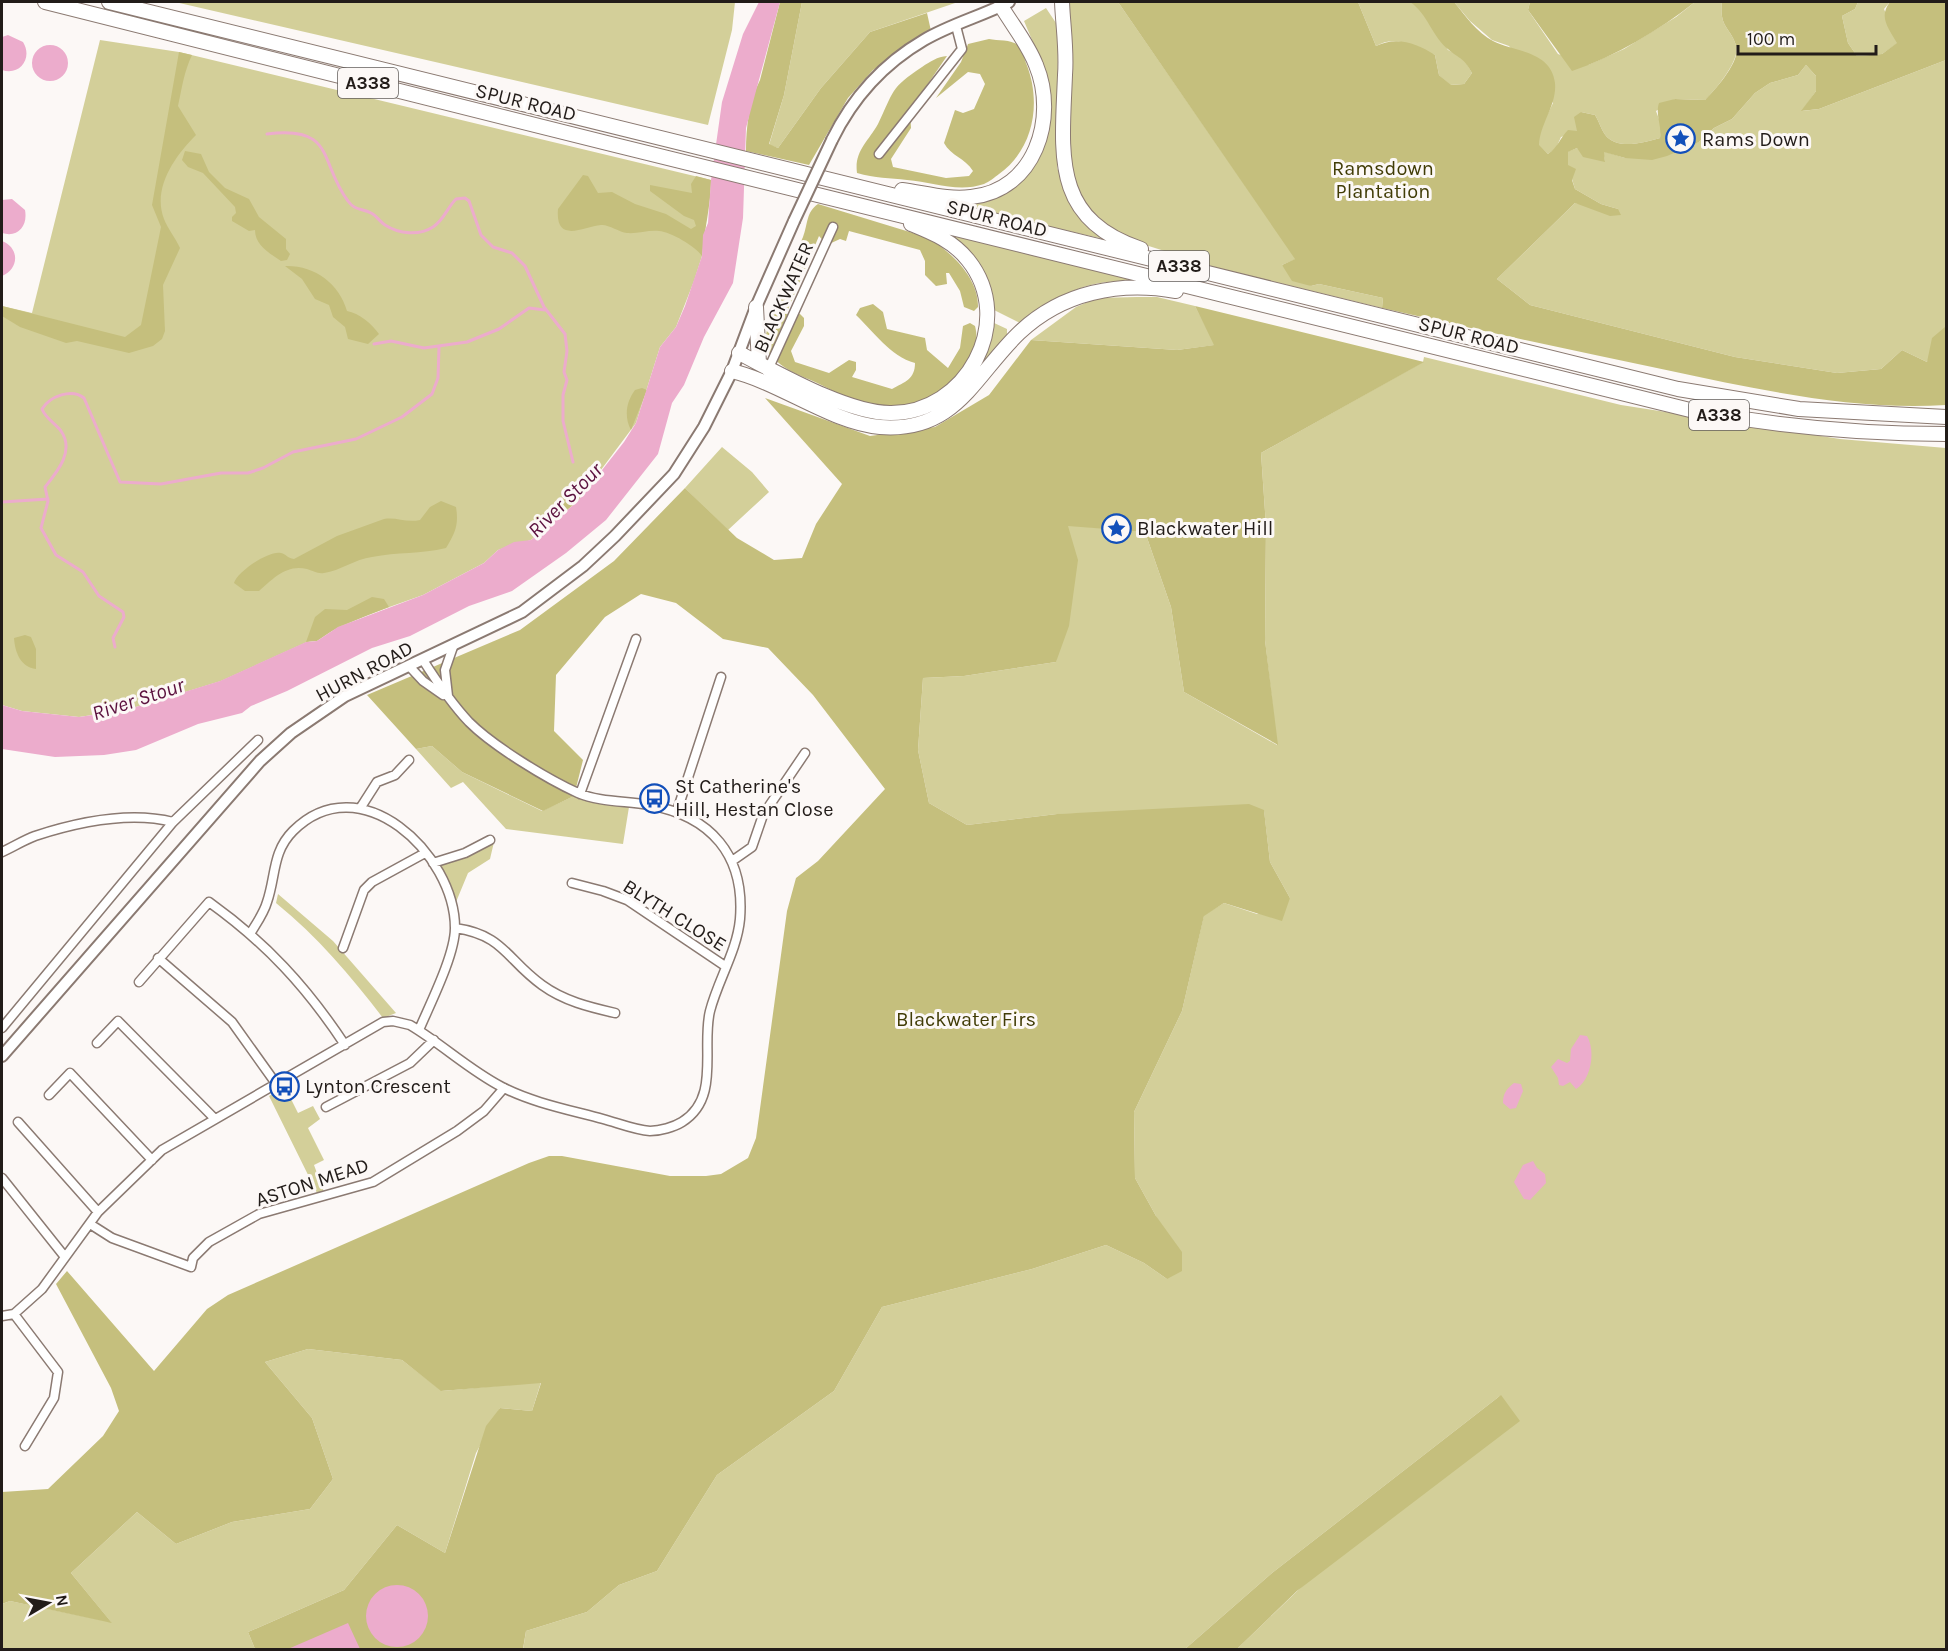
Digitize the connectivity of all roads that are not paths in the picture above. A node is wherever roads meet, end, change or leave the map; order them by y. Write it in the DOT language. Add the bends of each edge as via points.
graph roads {
  1 [pos="45,2"];
  2 [pos="109,2"];
  3 [pos="1005,4"];
  4 [pos="1060,5"];
  5 [pos="956,26"];
  6 [pos="879,154"];
  7 [pos="858,188"];
  8 [pos="865,205"];
  9 [pos="833,227"];
  10 [pos="1212,274"];
  11 [pos="1220,294"];
  12 [pos="756,308"];
  13 [pos="739,353"];
  14 [pos="732,371"];
  15 [pos="764,371"];
  16 [pos="1947,417"];
  17 [pos="1947,434"];
  18 [pos="636,639"];
  19 [pos="454,644"];
  20 [pos="423,660"];
  21 [pos="409,666"];
  22 [pos="721,677"];
  23 [pos="448,699"];
  24 [pos="258,740"];
  25 [pos="805,753"];
  26 [pos="409,760"];
  27 [pos="580,794"];
  28 [pos="361,807"];
  29 [pos="677,811"];
  30 [pos="173,822"];
  31 [pos="490,840"];
  32 [pos="2,852"];
  33 [pos="425,853"];
  34 [pos="732,861"];
  35 [pos="433,863"];
  36 [pos="572,883"];
  37 [pos="455,928"];
  38 [pos="250,934"];
  39 [pos="343,948"];
  40 [pos="158,958"];
  41 [pos="725,966"];
  42 [pos="139,982"];
  43 [pos="615,1013"];
  44 [pos="2,1028"];
  45 [pos="419,1030"];
  46 [pos="434,1040"];
  47 [pos="97,1042"];
  48 [pos="345,1045"];
  49 [pos="2,1056"];
  50 [pos="277,1085"];
  51 [pos="504,1088"];
  52 [pos="49,1095"];
  53 [pos="326,1107"];
  54 [pos="214,1118"];
  55 [pos="18,1122"];
  56 [pos="152,1160"];
  57 [pos="2,1178"];
  58 [pos="98,1212"];
  59 [pos="90,1224"];
  60 [pos="65,1257"];
  61 [pos="14,1314"];
  62 [pos="2,1316"];
  63 [pos="25,1446"];
  1 -- 8 [label="highway, SPUR ROAD / A338"];
  2 -- 7 [label="highway, SPUR ROAD / A338"];
  3 -- 5 [label="main road, HURN ROAD"];
  3 -- 7 [label="highway" via="1036,64 1044,98 1044,127 1036,151 1025,167 1007,184 973,197"];
  4 -- 10 [label="highway" via="1066,52 1063,161 1076,202 1094,225 1117,240"];
  5 -- 6 [label="street" via="962,49"];
  5 -- 12 [label="main road, HURN ROAD, bridge" via="925,39 882,70 852,104"];
  7 -- 10 [label="highway, SPUR ROAD / A338"];
  8 -- 11 [label="highway, SPUR ROAD / A338"];
  8 -- 15 [label="highway" via="941,237 971,264 980,279 987,315 985,337 976,360 959,385 943,399 900,413 862,409"];
  9 -- 15 [label="street, BLACKWATER"];
  10 -- 16 [label="highway, SPUR ROAD / A338" via="1678,389 1799,409"];
  11 -- 15 [label="highway" via="1136,286 1072,298 1020,332 960,402 937,417 908,426 881,427 852,421"];
  11 -- 17 [label="highway, SPUR ROAD / A338" via="1743,420"];
  12 -- 13 [label="main road, HURN ROAD"];
  12 -- 15 [label="highway"];
  13 -- 14 [label="main road, HURN ROAD"];
  13 -- 15 [label="highway"];
  14 -- 15 [label="highway"];
  14 -- 19 [label="main road, HURN ROAD" via="704,427 674,474 615,536 522,612"];
  18 -- 27 [label="street"];
  19 -- 20 [label="main road, HURN ROAD"];
  19 -- 23 [label="street" via="444,670"];
  20 -- 21 [label="main road, HURN ROAD"];
  20 -- 23 [label="street"];
  21 -- 23 [label="street"];
  21 -- 49 [label="main road, HURN ROAD" via="345,696 291,733 260,761"];
  22 -- 29 [label="street"];
  23 -- 27 [label="street" via="471,724 525,763"];
  24 -- 30 [label="street"];
  25 -- 34 [label="street" via="763,815 752,847"];
  26 -- 28 [label="street" via="395,775 377,782"];
  27 -- 29 [label="street"];
  28 -- 33 [label="street" via="396,824"];
  28 -- 38 [label="street" via="319,814 289,836 274,864 268,900"];
  29 -- 34 [label="street" via="702,824"];
  30 -- 32 [label="street" via="154,817 110,819 35,836"];
  30 -- 44 [label="street"];
  31 -- 35 [label="street"];
  33 -- 35 [label="street"];
  33 -- 39 [label="street" via="364,890"];
  34 -- 41 [label="street" via="738,879 740,919"];
  35 -- 37 [label="street" via="450,896"];
  36 -- 41 [label="street, BLYTH CLOSE" via="627,900"];
  37 -- 43 [label="street" via="490,937 534,979 559,995 580,1005"];
  37 -- 45 [label="street" via="452,947"];
  38 -- 40 [label="street" via="208,902"];
  38 -- 48 [label="street" via="290,971"];
  40 -- 42 [label="street"];
  40 -- 50 [label="street" via="232,1022"];
  41 -- 51 [label="street" via="707,1026 709,1070 705,1091 696,1110 679,1124 657,1130 641,1129"];
  45 -- 46 [label="street"];
  45 -- 48 [label="street" via="387,1021"];
  46 -- 51 [label="street"];
  46 -- 53 [label="street" via="410,1063"];
  47 -- 54 [label="street" via="118,1021"];
  48 -- 50 [label="street"];
  50 -- 54 [label="street"];
  51 -- 59 [label="street, ASTON MEAD" via="484,1111 457,1131 373,1182 259,1214 209,1242 191,1266 112,1238"];
  52 -- 56 [label="street" via="70,1072"];
  54 -- 56 [label="street"];
  55 -- 58 [label="street"];
  56 -- 58 [label="street"];
  57 -- 60 [label="street"];
  58 -- 59 [label="street"];
  59 -- 60 [label="street"];
  60 -- 61 [label="street" via="51,1279"];
  61 -- 62 [label="street"];
  61 -- 63 [label="street" via="58,1372 54,1398"];
}
